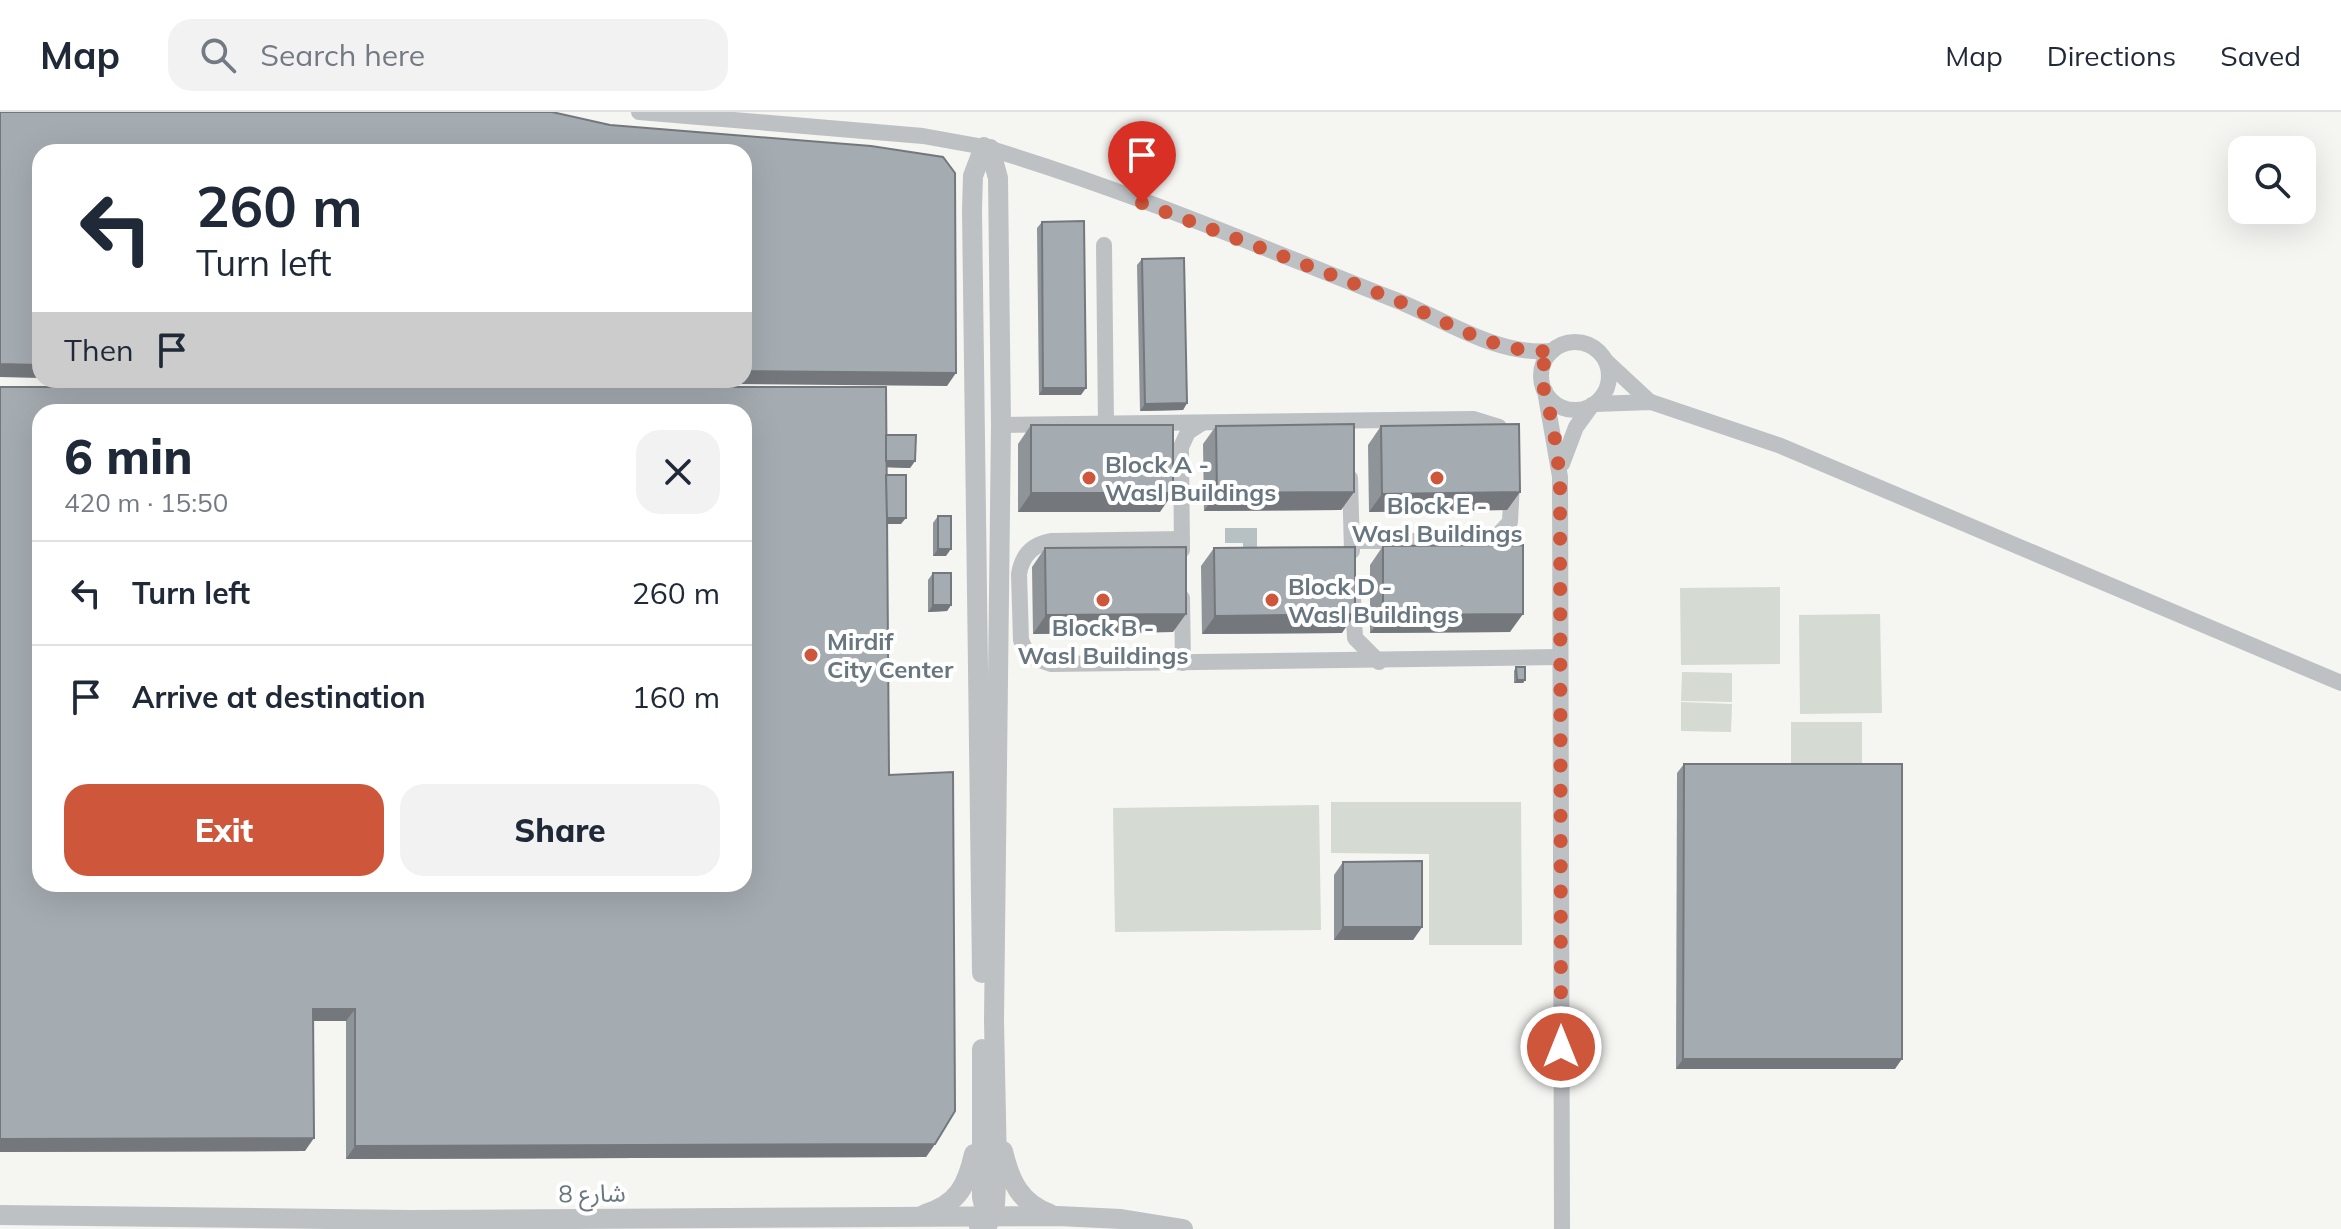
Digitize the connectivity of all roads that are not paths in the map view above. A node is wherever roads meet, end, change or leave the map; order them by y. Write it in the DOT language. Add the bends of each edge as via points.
graph roads {
  1 [pos="639,112"];
  2 [pos="987,148"];
  3 [pos="1104,245"];
  4 [pos="1552,351"];
  5 [pos="1606,361"];
  6 [pos="1545,391"];
  7 [pos="975,399"];
  8 [pos="1651,402"];
  9 [pos="1593,405"];
  10 [pos="1203,423"];
  11 [pos="1106,424"];
  12 [pos="1001,425"];
  13 [pos="1349,465"];
  14 [pos="1560,477"];
  15 [pos="1182,539"];
  16 [pos="1352,541"];
  17 [pos="999,568"];
  18 [pos="1355,638"];
  19 [pos="1560,657"];
  20 [pos="1379,662"];
  21 [pos="1183,663"];
  22 [pos="1331,663"];
  23 [pos="977,682"];
  24 [pos="2341,683"];
  25 [pos="998,804"];
  26 [pos="988,1123"];
  27 [pos="0,1215"];
  28 [pos="1058,1216"];
  29 [pos="916,1217"];
  30 [pos="622,1224"];
  31 [pos="984,1225"];
  32 [pos="1183,1229"];
  33 [pos="1562,1229"];
  1 -- 2 [label="street" via="923,136"];
  2 -- 4 [label="street" via="1380,294 1499,346"];
  2 -- 7 [label="street" via="973,176"];
  2 -- 12 [label="street" via="998,178"];
  3 -- 11 [label="street"];
  4 -- 5 [label="street" via="1565,343 1584,343"];
  4 -- 6 [label="street" via="1542,372"];
  5 -- 8 [label="street"];
  5 -- 9 [label="street" via="1607,389"];
  6 -- 9 [label="street" via="1567,409"];
  6 -- 14 [label="street"];
  7 -- 17 [label="street" via="988,418 989,538"];
  7 -- 23 [label="street"];
  8 -- 9 [label="street"];
  8 -- 24 [label="street" via="1781,446"];
  9 -- 14 [label="street" via="1570,439"];
  10 -- 11 [label="street"];
  10 -- 15 [label="street" via="1188,432 1181,447"];
  10 -- 16 [label="street" via="1348,427 1487,421 1499,427 1511,458 1513,511 1495,538"];
  11 -- 12 [label="street"];
  12 -- 17 [label="street"];
  13 -- 16 [label="street"];
  14 -- 19 [label="street"];
  15 -- 21 [label="street"];
  15 -- 21 [label="street" via="1042,542 1026,555 1019,574 1021,640 1035,661"];
  16 -- 18 [label="street"];
  17 -- 25 [label="street"];
  18 -- 20 [label="street"];
  18 -- 22 [label="street"];
  19 -- 20 [label="street"];
  19 -- 33 [label="street"];
  20 -- 22 [label="street"];
  21 -- 22 [label="street"];
  23 -- 25 [label="street" via="990,698 991,765"];
  23 -- 26 [label="street"];
  25 -- 26 [label="street"];
  26 -- 28 [label="street" via="1018,1193 1035,1208"];
  26 -- 29 [label="street" via="963,1191 952,1202"];
  26 -- 31 [label="street"];
  27 -- 30 [label="street, شارع 8"];
  28 -- 31 [label="street, شارع 8"];
  28 -- 32 [label="street, شارع 8"];
  29 -- 30 [label="street, شارع 8"];
  29 -- 31 [label="street, شارع 8"];
}
